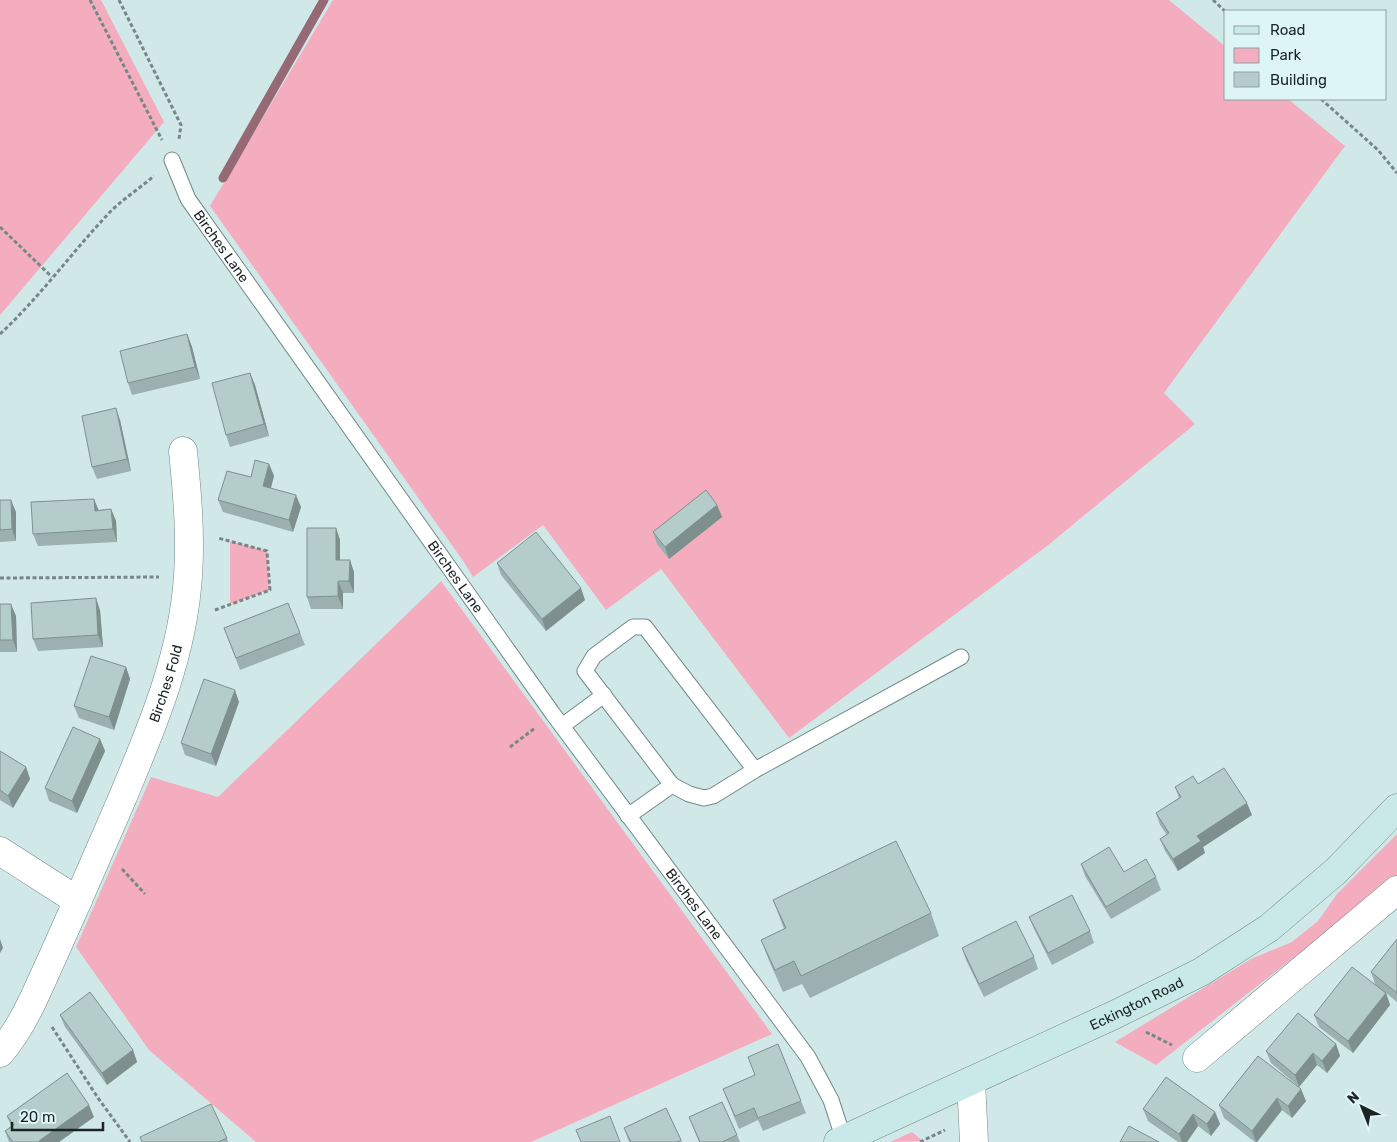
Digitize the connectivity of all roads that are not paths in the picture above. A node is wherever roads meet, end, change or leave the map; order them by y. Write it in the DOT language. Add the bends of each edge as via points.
graph roads {
  1 [pos="172,160"];
  2 [pos="182,451"];
  3 [pos="961,657"];
  4 [pos="604,695"];
  5 [pos="558,720"];
  6 [pos="755,770"];
  7 [pos="672,785"];
  8 [pos="1397,808"];
  9 [pos="628,816"];
  10 [pos="0,851"];
  11 [pos="1397,890"];
  12 [pos="78,901"];
  13 [pos="5,1048"];
  14 [pos="1197,1058"];
  15 [pos="971,1081"];
  16 [pos="841,1141"];
  17 [pos="974,1142"];
  1 -- 5 [label="lane, Birches Lane" via="188,199"];
  2 -- 12 [label="street, Birches Fold" via="189,530 188,576 165,692"];
  3 -- 6 [label="lane"];
  4 -- 5 [label="lane"];
  4 -- 6 [label="lane" via="585,670 594,656 633,628 645,627"];
  4 -- 7 [label="lane"];
  5 -- 9 [label="lane, Birches Lane"];
  6 -- 7 [label="lane" via="713,796 704,798"];
  7 -- 9 [label="lane"];
  8 -- 15 [label="main road, Eckington Road" via="1336,871 1268,928 1201,972"];
  9 -- 16 [label="lane, Birches Lane" via="808,1057 831,1100"];
  10 -- 12 [label="street"];
  11 -- 14 [label="street"];
  12 -- 13 [label="street, Birches Fold" via="33,1000"];
  15 -- 16 [label="main road, Eckington Road"];
  15 -- 17 [label="street"];
}
